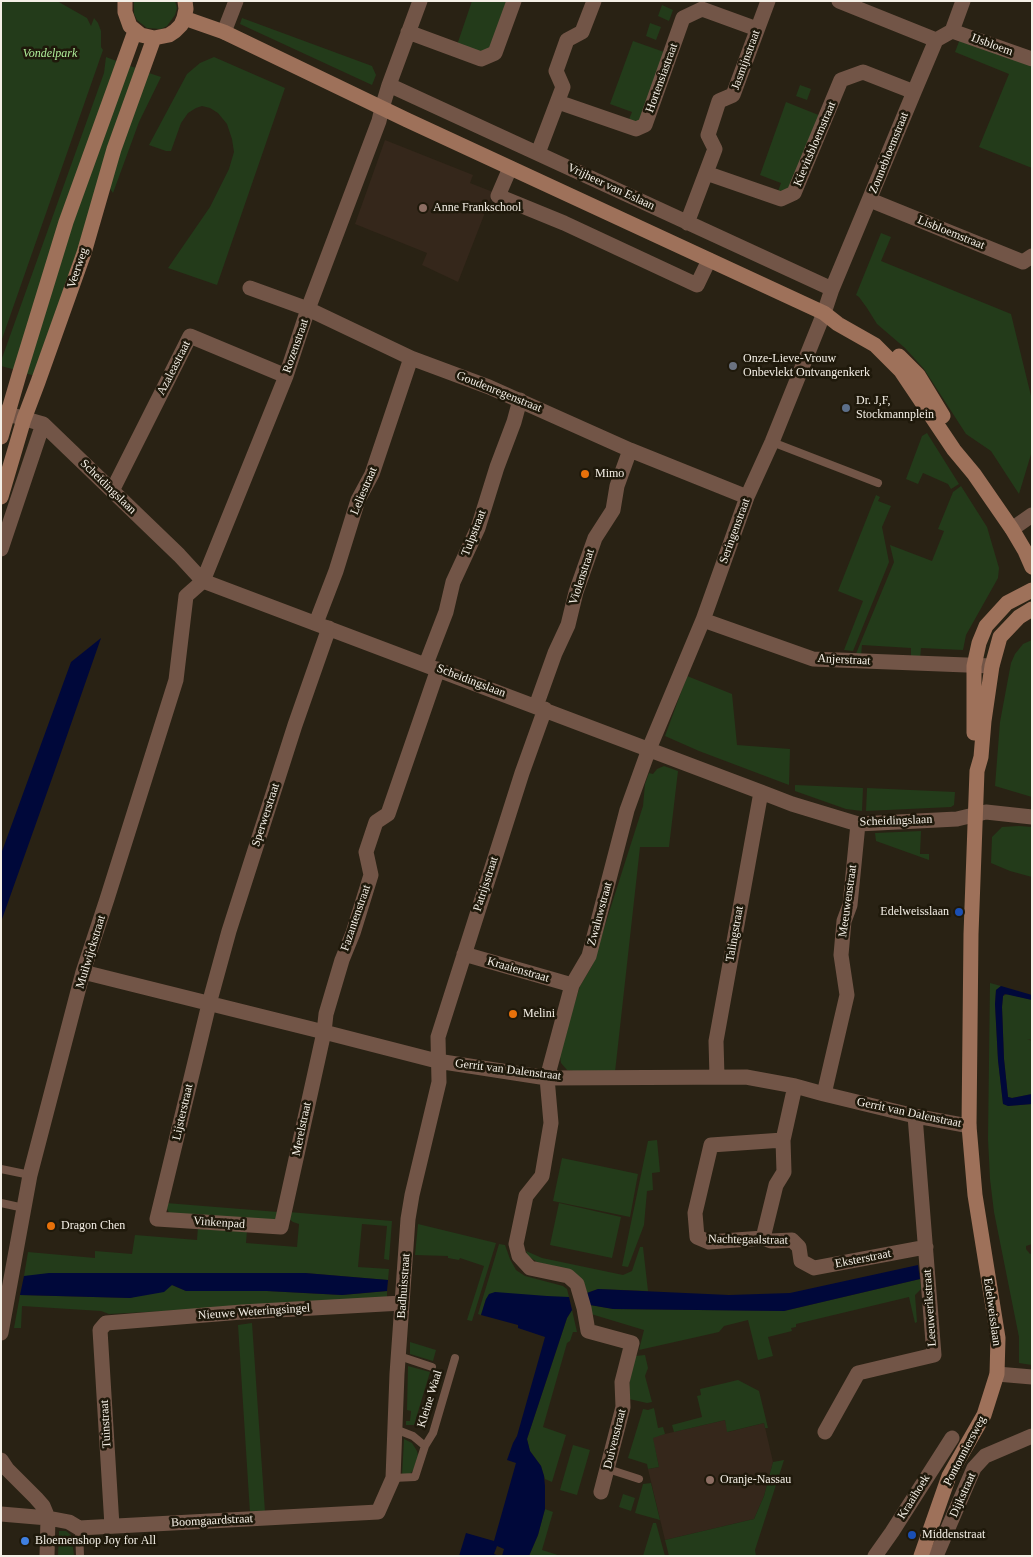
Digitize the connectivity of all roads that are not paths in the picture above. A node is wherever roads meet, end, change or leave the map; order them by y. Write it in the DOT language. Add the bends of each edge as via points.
graph roads {
  1 [pos="185,1"];
  2 [pos="236,1"];
  3 [pos="420,1"];
  4 [pos="514,1"];
  5 [pos="594,1"];
  6 [pos="768,1"];
  7 [pos="839,1"];
  8 [pos="963,1"];
  9 [pos="121,3"];
  10 [pos="184,18"];
  11 [pos="757,29"];
  12 [pos="135,31"];
  13 [pos="952,31"];
  14 [pos="224,32"];
  15 [pos="408,32"];
  16 [pos="154,38"];
  17 [pos="936,40"];
  18 [pos="1032,59"];
  19 [pos="389,86"];
  20 [pos="914,92"];
  21 [pos="558,102"];
  22 [pos="382,108"];
  23 [pos="538,153"];
  24 [pos="510,168"];
  25 [pos="706,173"];
  26 [pos="870,200"];
  27 [pos="687,223"];
  28 [pos="1032,256"];
  29 [pos="709,260"];
  30 [pos="250,288"];
  31 [pos="832,289"];
  32 [pos="308,309"];
  33 [pos="824,314"];
  34 [pos="411,358"];
  35 [pos="286,376"];
  36 [pos="520,400"];
  37 [pos="4,413"];
  38 [pos="24,419"];
  39 [pos="43,424"];
  40 [pos="1,437"];
  41 [pos="772,442"];
  42 [pos="630,450"];
  43 [pos="878,483"];
  44 [pos="112,491"];
  45 [pos="1,497"];
  46 [pos="747,497"];
  47 [pos="1032,515"];
  48 [pos="1012,529"];
  49 [pos="1,549"];
  50 [pos="1032,567"];
  51 [pos="203,581"];
  52 [pos="1032,590"];
  53 [pos="1032,609"];
  54 [pos="703,620"];
  55 [pos="323,625"];
  56 [pos="432,666"];
  57 [pos="974,666"];
  58 [pos="992,666"];
  59 [pos="540,708"];
  60 [pos="649,749"];
  61 [pos="977,772"];
  62 [pos="761,792"];
  63 [pos="975,815"];
  64 [pos="1032,816"];
  65 [pos="858,824"];
  66 [pos="464,954"];
  67 [pos="83,972"];
  68 [pos="572,985"];
  69 [pos="208,1004"];
  70 [pos="324,1032"];
  71 [pos="437,1061"];
  72 [pos="717,1077"];
  73 [pos="547,1078"];
  74 [pos="795,1086"];
  75 [pos="824,1094"];
  76 [pos="915,1116"];
  77 [pos="969,1126"];
  78 [pos="783,1140"];
  79 [pos="1,1169"];
  80 [pos="30,1175"];
  81 [pos="1,1203"];
  82 [pos="24,1208"];
  83 [pos="157,1219"];
  84 [pos="281,1227"];
  85 [pos="764,1238"];
  86 [pos="926,1247"];
  87 [pos="801,1261"];
  88 [pos="402,1303"];
  89 [pos="106,1323"];
  90 [pos="1,1333"];
  91 [pos="399,1356"];
  92 [pos="454,1358"];
  93 [pos="432,1367"];
  94 [pos="997,1374"];
  95 [pos="1032,1377"];
  96 [pos="395,1429"];
  97 [pos="825,1432"];
  98 [pos="1031,1437"];
  99 [pos="952,1438"];
  100 [pos="424,1446"];
  101 [pos="1,1460"];
  102 [pos="608,1469"];
  103 [pos="392,1478"];
  104 [pos="639,1479"];
  105 [pos="601,1492"];
  106 [pos="378,1512"];
  107 [pos="1,1514"];
  108 [pos="48,1518"];
  109 [pos="112,1526"];
  110 [pos="79,1528"];
  111 [pos="47,1556"];
  112 [pos="80,1556"];
  113 [pos="875,1556"];
  114 [pos="921,1556"];
  115 [pos="936,1556"];
  1 -- 10 [label="street"];
  2 -- 14 [label="street"];
  3 -- 15 [label="street, Rozenstraat"];
  4 -- 15 [label="street" via="495,53 481,59"];
  5 -- 21 [label="street" via="582,32 567,40 556,71 562,87"];
  6 -- 11 [label="street, Jasmijnstraat"];
  7 -- 17 [label="street"];
  8 -- 13 [label="street"];
  9 -- 12 [label="street" via="126,20"];
  10 -- 14 [label="street, Vrijheer van Eslaan"];
  10 -- 16 [label="street" via="176,31"];
  11 -- 21 [label="street, Hortensiastraat" via="702,9 683,18 646,124 636,129"];
  11 -- 25 [label="street, Jasmijnstraat" via="734,95 719,100 708,135 715,149"];
  12 -- 16 [label="street"];
  12 -- 37 [label="street, Veerweg" via="66,222"];
  13 -- 17 [label="street"];
  13 -- 18 [label="street, IJsbloem"];
  14 -- 22 [label="street, Vrijheer van Eslaan"];
  15 -- 19 [label="street, Rozenstraat"];
  16 -- 38 [label="street, Veerweg" via="114,149 84,252"];
  17 -- 20 [label="street, Zonnebloemstraat"];
  19 -- 22 [label="street, Rozenstraat"];
  19 -- 23 [label="street, Vrijheer van Eslaan"];
  20 -- 25 [label="street, Kievitsbloemstraat" via="863,72 841,80 794,193 781,199"];
  20 -- 26 [label="street, Zonnebloemstraat"];
  21 -- 23 [label="street"];
  22 -- 24 [label="street, Vrijheer van Eslaan"];
  22 -- 32 [label="street, Rozenstraat" via="380,121"];
  23 -- 27 [label="street, Vrijheer van Eslaan"];
  24 -- 29 [label="street, Vrijheer van Eslaan"];
  24 -- 29 [label="street" via="498,196 564,223 697,286"];
  25 -- 27 [label="street, Jasmijnstraat"];
  26 -- 28 [label="street, Lisbloemstraat" via="1023,262"];
  26 -- 31 [label="street, Zonnebloemstraat"];
  27 -- 31 [label="street, Vrijheer van Eslaan"];
  29 -- 33 [label="street, Vrijheer van Eslaan"];
  30 -- 32 [label="street, Goudenregenstraat"];
  31 -- 33 [label="street, Zonnebloemstraat"];
  32 -- 34 [label="street, Goudenregenstraat"];
  32 -- 35 [label="street, Rozenstraat"];
  33 -- 41 [label="street, Seringenstraat"];
  33 -- 48 [label="street, Vrijheer van Eslaan" via="875,345 902,371"];
  34 -- 36 [label="street, Goudenregenstraat"];
  34 -- 55 [label="street, Leliestraat" via="372,474 358,500"];
  35 -- 44 [label="street, Azaleastraat" via="190,336"];
  35 -- 51 [label="street, Rozenstraat"];
  36 -- 42 [label="street, Goudenregenstraat"];
  36 -- 56 [label="street, Tulpstraat" via="478,528 453,582"];
  37 -- 38 [label="street, Scheidingslaan"];
  37 -- 40 [label="street, Veerweg"];
  38 -- 39 [label="street, Scheidingslaan"];
  38 -- 45 [label="street, Veerweg"];
  39 -- 44 [label="street, Scheidingslaan"];
  39 -- 49 [label="street"];
  41 -- 43 [label="lane"];
  41 -- 46 [label="street, Seringenstraat"];
  42 -- 46 [label="street, Goudenregenstraat"];
  42 -- 59 [label="street, Violenstraat" via="613,510 596,538 576,592"];
  44 -- 51 [label="street, Scheidingslaan"];
  46 -- 54 [label="street, Seringenstraat"];
  47 -- 48 [label="street"];
  48 -- 50 [label="street, Vrijheer van Eslaan"];
  51 -- 55 [label="street, Scheidingslaan"];
  51 -- 67 [label="street, Muilwijckstraat" via="186,596 176,680"];
  52 -- 57 [label="street, Edelweisslaan" via="1008,603 986,626"];
  53 -- 58 [label="street, Edelweisslaan" via="1019,616 1000,637"];
  54 -- 57 [label="street, Anjerstraat" via="813,659"];
  54 -- 60 [label="street, Seringenstraat"];
  55 -- 56 [label="street, Scheidingslaan"];
  55 -- 69 [label="street, Sperwerstraat"];
  56 -- 59 [label="street, Scheidingslaan"];
  56 -- 70 [label="street, Fazantenstraat" via="388,814 376,822 366,852 371,875 342,960"];
  57 -- 58 [label="street, Anjerstraat"];
  57 -- 61 [label="street, Edelweisslaan" via="974,759"];
  58 -- 61 [label="street, Edelweisslaan"];
  59 -- 60 [label="street, Scheidingslaan"];
  59 -- 66 [label="street, Patrijsstraat"];
  60 -- 62 [label="street, Scheidingslaan"];
  60 -- 68 [label="street, Zwaluwstraat" via="627,810 589,956"];
  61 -- 63 [label="street, Edelweisslaan"];
  62 -- 65 [label="street, Scheidingslaan"];
  62 -- 72 [label="street, Talingstraat" via="716,1041"];
  63 -- 64 [label="street, Scheidingslaan" via="986,812"];
  63 -- 65 [label="street, Scheidingslaan" via="957,819"];
  63 -- 77 [label="street, Edelweisslaan"];
  65 -- 75 [label="street, Meeuwenstraat" via="841,955 847,995"];
  66 -- 68 [label="street, Kraaienstraat"];
  66 -- 71 [label="street, Patrijsstraat" via="438,1036"];
  67 -- 69 [label="street, Gerrit van Dalenstraat"];
  67 -- 80 [label="street, Muilwijckstraat"];
  68 -- 73 [label="street, Zwaluwstraat"];
  69 -- 70 [label="street, Gerrit van Dalenstraat"];
  69 -- 83 [label="street, Lijsterstraat"];
  70 -- 71 [label="street, Gerrit van Dalenstraat"];
  70 -- 84 [label="street, Merelstraat"];
  71 -- 73 [label="street, Gerrit van Dalenstraat"];
  71 -- 88 [label="street, Badhuisstraat" via="439,1082 408,1219"];
  72 -- 73 [label="street, Gerrit van Dalenstraat"];
  72 -- 74 [label="street, Gerrit van Dalenstraat" via="746,1077"];
  73 -- 102 [label="street, Duivenstraat" via="551,1123 542,1176 526,1196 516,1244 519,1256 530,1268 568,1276 576,1284 588,1331 632,1344 622,1382 624,1407"];
  74 -- 75 [label="street, Gerrit van Dalenstraat"];
  74 -- 78 [label="street"];
  75 -- 76 [label="street, Gerrit van Dalenstraat"];
  76 -- 77 [label="street, Gerrit van Dalenstraat"];
  76 -- 86 [label="street, Leeuwerikstraat"];
  77 -- 94 [label="street, Edelweisslaan" via="975,1195 998,1338"];
  78 -- 85 [label="street" via="784,1172 776,1185"];
  78 -- 85 [label="street, Nachtegaalstraat" via="711,1146 695,1212 697,1237 709,1242"];
  79 -- 80 [label="lane"];
  80 -- 82 [label="street, Muilwijckstraat"];
  81 -- 82 [label="lane"];
  82 -- 90 [label="street, Muilwijckstraat"];
  83 -- 84 [label="street, Vinkenpad"];
  85 -- 87 [label="street, Nachtegaalstraat" via="792,1240 799,1247"];
  86 -- 87 [label="street, Eksterstraat" via="814,1268"];
  86 -- 97 [label="street, Leeuwerikstraat" via="934,1355 858,1373"];
  88 -- 89 [label="street, Nieuwe Weteringsingel"];
  88 -- 91 [label="street, Badhuisstraat"];
  89 -- 109 [label="street, Tuinstraat" via="100,1330"];
  91 -- 93 [label="lane"];
  91 -- 96 [label="street, Badhuisstraat"];
  92 -- 100 [label="lane, Kleine Waal" via="433,1432"];
  94 -- 95 [label="street"];
  94 -- 114 [label="street, Pontonniersweg" via="984,1415 950,1476"];
  96 -- 100 [label="lane, Kleine Waal" via="413,1436"];
  96 -- 103 [label="street, Badhuisstraat"];
  98 -- 115 [label="street, Dijkstraat" via="985,1456 974,1468"];
  99 -- 113 [label="street, Kraaihoek"];
  100 -- 103 [label="lane, Kleine Waal" via="415,1477"];
  101 -- 108 [label="street" via="43,1506"];
  102 -- 104 [label="lane"];
  102 -- 105 [label="street, Duivenstraat"];
  103 -- 106 [label="street, Badhuisstraat"];
  106 -- 109 [label="street, Boomgaardstraat"];
  107 -- 108 [label="street, Boomgaardstraat"];
  108 -- 110 [label="street, Boomgaardstraat" via="69,1522"];
  108 -- 111 [label="street"];
  109 -- 110 [label="street, Boomgaardstraat"];
  110 -- 112 [label="lane"];
}
